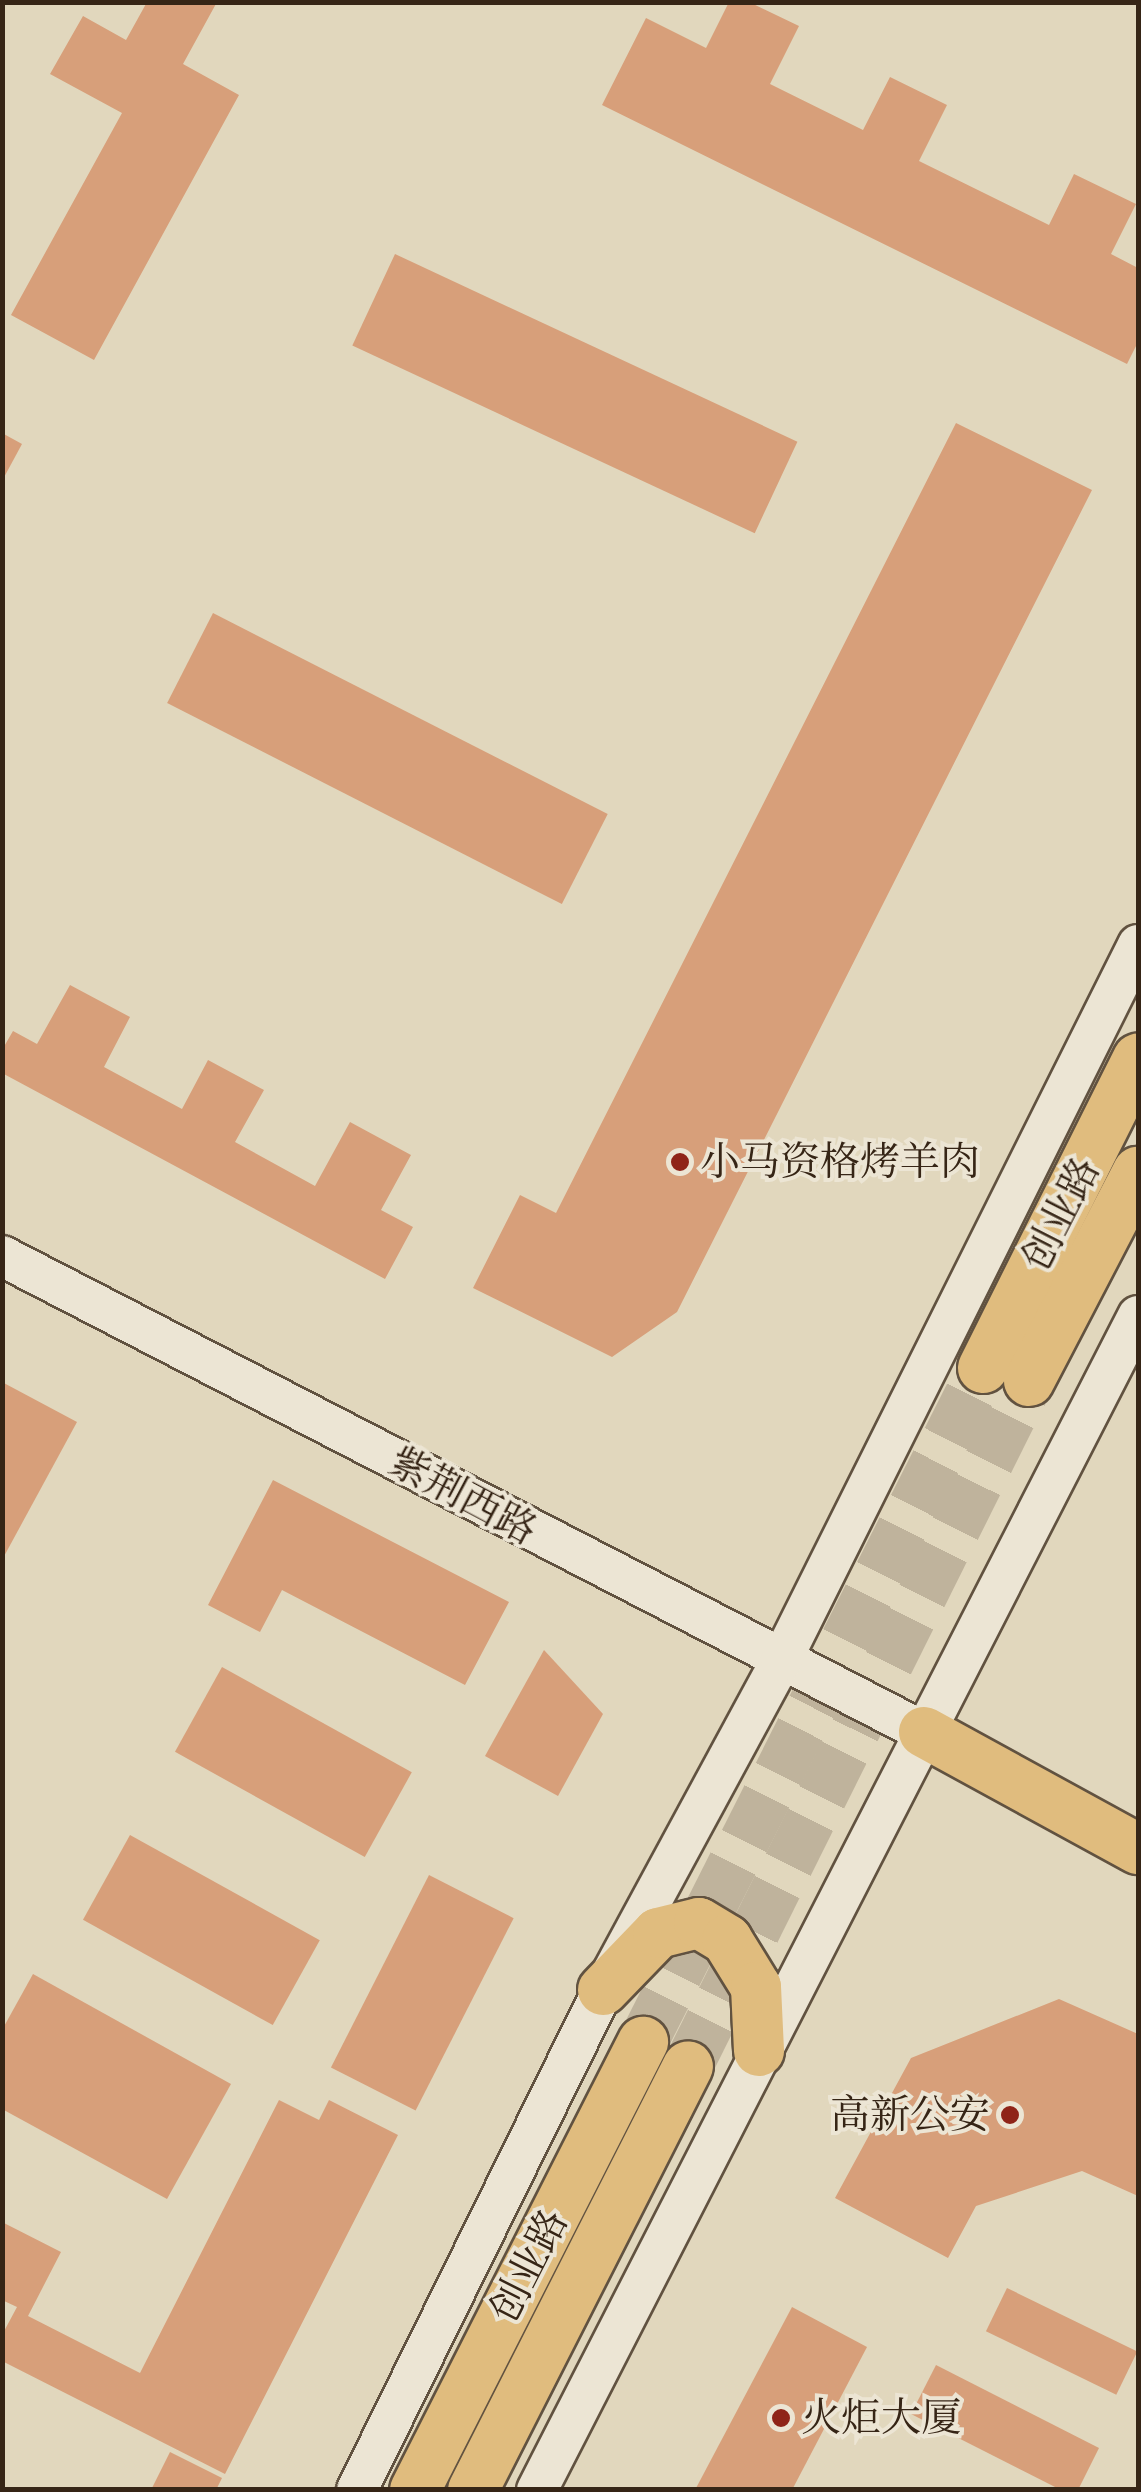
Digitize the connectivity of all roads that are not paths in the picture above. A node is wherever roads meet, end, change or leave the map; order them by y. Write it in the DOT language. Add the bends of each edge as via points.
graph roads {
  1 [pos="1138,945"];
  2 [pos="1138,1059"];
  3 [pos="1138,1172"];
  4 [pos="2,1256"];
  5 [pos="1138,1316"];
  6 [pos="781,1662"];
  7 [pos="924,1732"];
  8 [pos="1138,1848"];
  9 [pos="603,1990"];
  10 [pos="643,2042"];
  11 [pos="759,2050"];
  12 [pos="688,2066"];
  13 [pos="358,2490"];
  14 [pos="415,2490"];
  15 [pos="473,2490"];
  16 [pos="538,2490"];
  1 -- 6 [label="street"];
  2 -- 3 [label="main road, 创业路" via="1006,1374"];
  4 -- 6 [label="street, 紫荆西路"];
  5 -- 7 [label="street"];
  6 -- 7 [label="street, 紫荆西路"];
  6 -- 9 [label="street"];
  7 -- 8 [label="main road"];
  7 -- 11 [label="street"];
  9 -- 11 [label="main road" via="658,1933 700,1924 728,1940 756,1987"];
  9 -- 13 [label="street"];
  10 -- 14 [label="main road, 创业路"];
  11 -- 16 [label="street"];
  12 -- 15 [label="main road, 创业路"];
}
